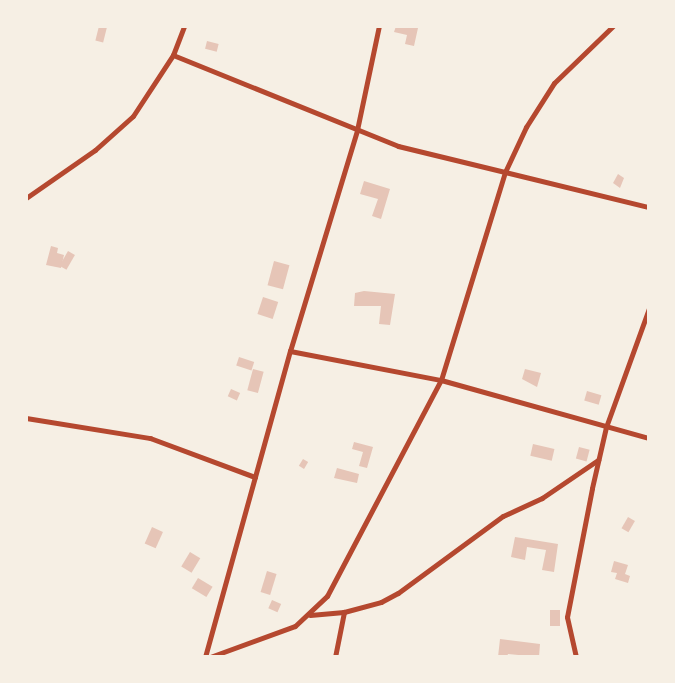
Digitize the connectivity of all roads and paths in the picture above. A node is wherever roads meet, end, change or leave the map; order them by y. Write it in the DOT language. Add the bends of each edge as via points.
graph roads {
  1 [pos="184,26"];
  2 [pos="379,26"];
  3 [pos="613,26"];
  4 [pos="173,55"];
  5 [pos="357,130"];
  6 [pos="505,172"];
  7 [pos="26,198"];
  8 [pos="649,207"];
  9 [pos="649,308"];
  10 [pos="290,351"];
  11 [pos="442,380"];
  12 [pos="26,418"];
  13 [pos="606,427"];
  14 [pos="649,438"];
  15 [pos="598,460"];
  16 [pos="255,477"];
  17 [pos="344,612"];
  18 [pos="309,615"];
  19 [pos="205,657"];
  20 [pos="210,657"];
  21 [pos="335,657"];
  22 [pos="576,657"];
  1 -- 4 [label="street"];
  2 -- 5 [label="street"];
  3 -- 6 [label="street" via="554,83 526,127"];
  4 -- 5 [label="street"];
  4 -- 7 [label="street" via="144,102 121,128"];
  5 -- 6 [label="street" via="431,156"];
  5 -- 10 [label="street"];
  6 -- 8 [label="street"];
  6 -- 11 [label="street"];
  9 -- 13 [label="street"];
  10 -- 11 [label="street"];
  10 -- 16 [label="street"];
  11 -- 13 [label="street"];
  11 -- 18 [label="street" via="326,596"];
  12 -- 16 [label="street" via="157,440"];
  13 -- 14 [label="street"];
  13 -- 15 [label="street"];
  15 -- 17 [label="street" via="542,498 503,516 398,593 382,602"];
  15 -- 22 [label="street" via="567,617"];
  16 -- 19 [label="street"];
  17 -- 18 [label="street"];
  17 -- 21 [label="street"];
  18 -- 20 [label="street" via="285,631"];
}
